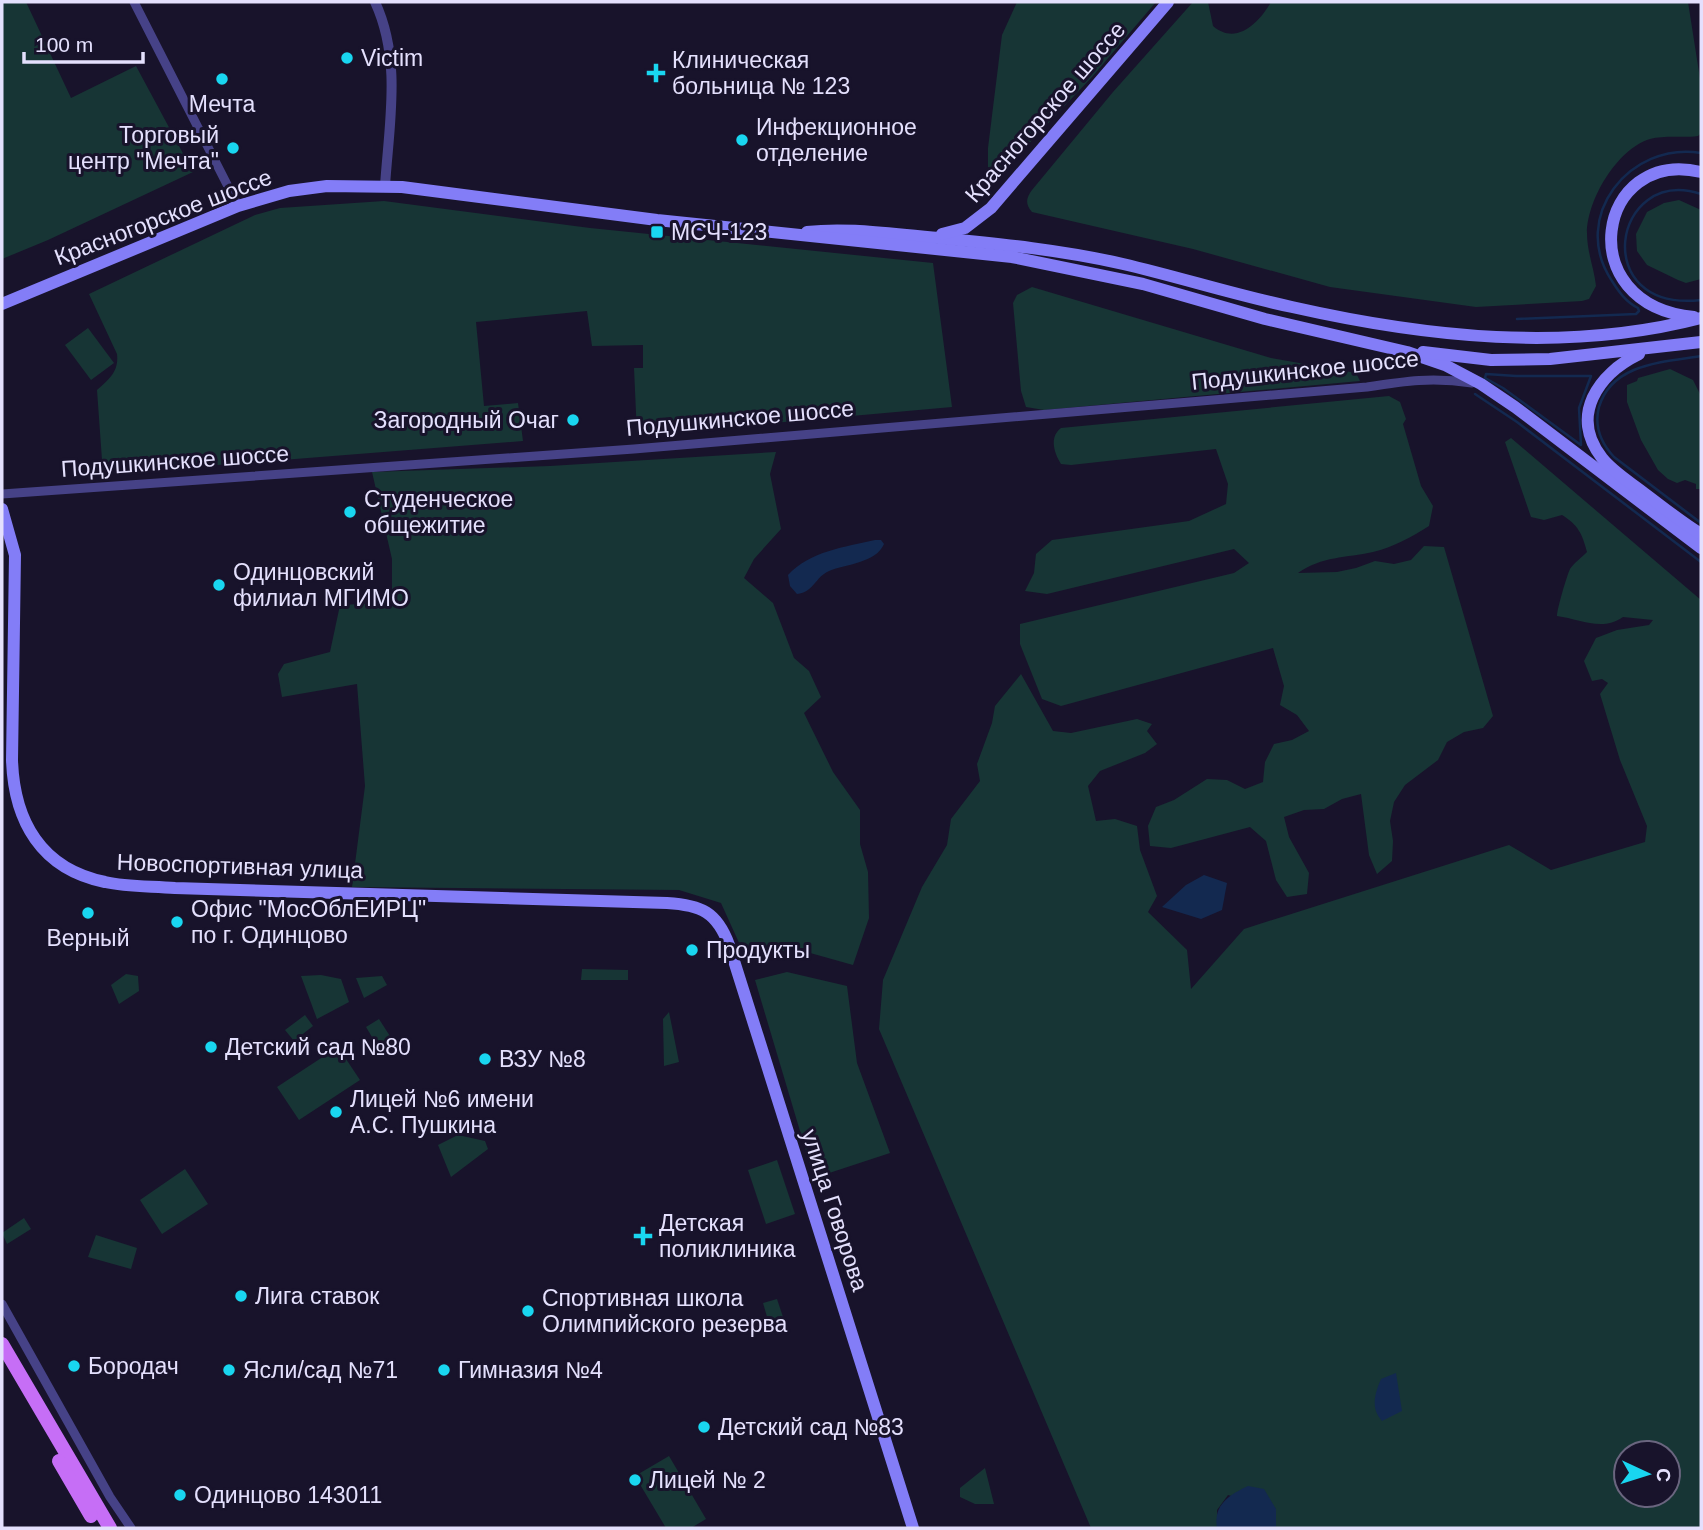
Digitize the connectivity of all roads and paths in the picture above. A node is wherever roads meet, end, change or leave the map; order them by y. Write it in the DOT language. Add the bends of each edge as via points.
graph roads {
  1 [pos="134,2"];
  2 [pos="375,2"];
  3 [pos="1168,2"];
  4 [pos="1701,172"];
  5 [pos="385,186"];
  6 [pos="238,206"];
  7 [pos="785,234"];
  8 [pos="900,235"];
  9 [pos="2,304"];
  10 [pos="1701,317"];
  11 [pos="1701,342"];
  12 [pos="1388,347"];
  13 [pos="1667,347"];
  14 [pos="1480,384"];
  15 [pos="2,494"];
  16 [pos="2,509"];
  17 [pos="1701,534"];
  18 [pos="1701,548"];
  19 [pos="709,914"];
  20 [pos="2,1304"];
  21 [pos="2,1344"];
  22 [pos="2,1363"];
  23 [pos="912,1527"];
  24 [pos="99,1528"];
  25 [pos="110,1528"];
  26 [pos="131,1528"];
  1 -- 6 [label="street"];
  2 -- 5 [label="street" via="392,64"];
  3 -- 8 [label="main road, Красногорское шоссе" via="986,213 953,232"];
  4 -- 10 [label="main road" via="1667,170 1636,185 1620,204 1611,243 1619,273 1637,297 1667,312"];
  5 -- 6 [label="main road, Красногорское шоссе" via="309,188"];
  5 -- 7 [label="main road, Красногорское шоссе"];
  6 -- 9 [label="main road, Красногорское шоссе"];
  7 -- 8 [label="main road" via="824,230"];
  7 -- 12 [label="main road" via="1035,261"];
  8 -- 10 [label="main road" via="1008,245 1121,264 1291,307 1424,332 1507,337 1593,335"];
  11 -- 13 [label="main road, Подушкинское шоссе"];
  12 -- 13 [label="main road, Подушкинское шоссе" via="1492,360"];
  12 -- 14 [label="main road" via="1436,362"];
  13 -- 17 [label="main road" via="1642,353 1608,375 1593,397 1589,430 1607,464"];
  14 -- 15 [label="street, Подушкинское шоссе" via="1425,379 1341,390 725,441"];
  14 -- 18 [label="main road"];
  16 -- 19 [label="main road, Новоспортивная улица" via="15,555 15,793 26,826 58,862 106,882 175,888 667,903 690,905"];
  19 -- 23 [label="main road, улица Говорова" via="724,930 729,945"];
  20 -- 26 [label="street"];
  21 -- 25 [label="main road"];
  22 -- 24 [label="main road"];
}
